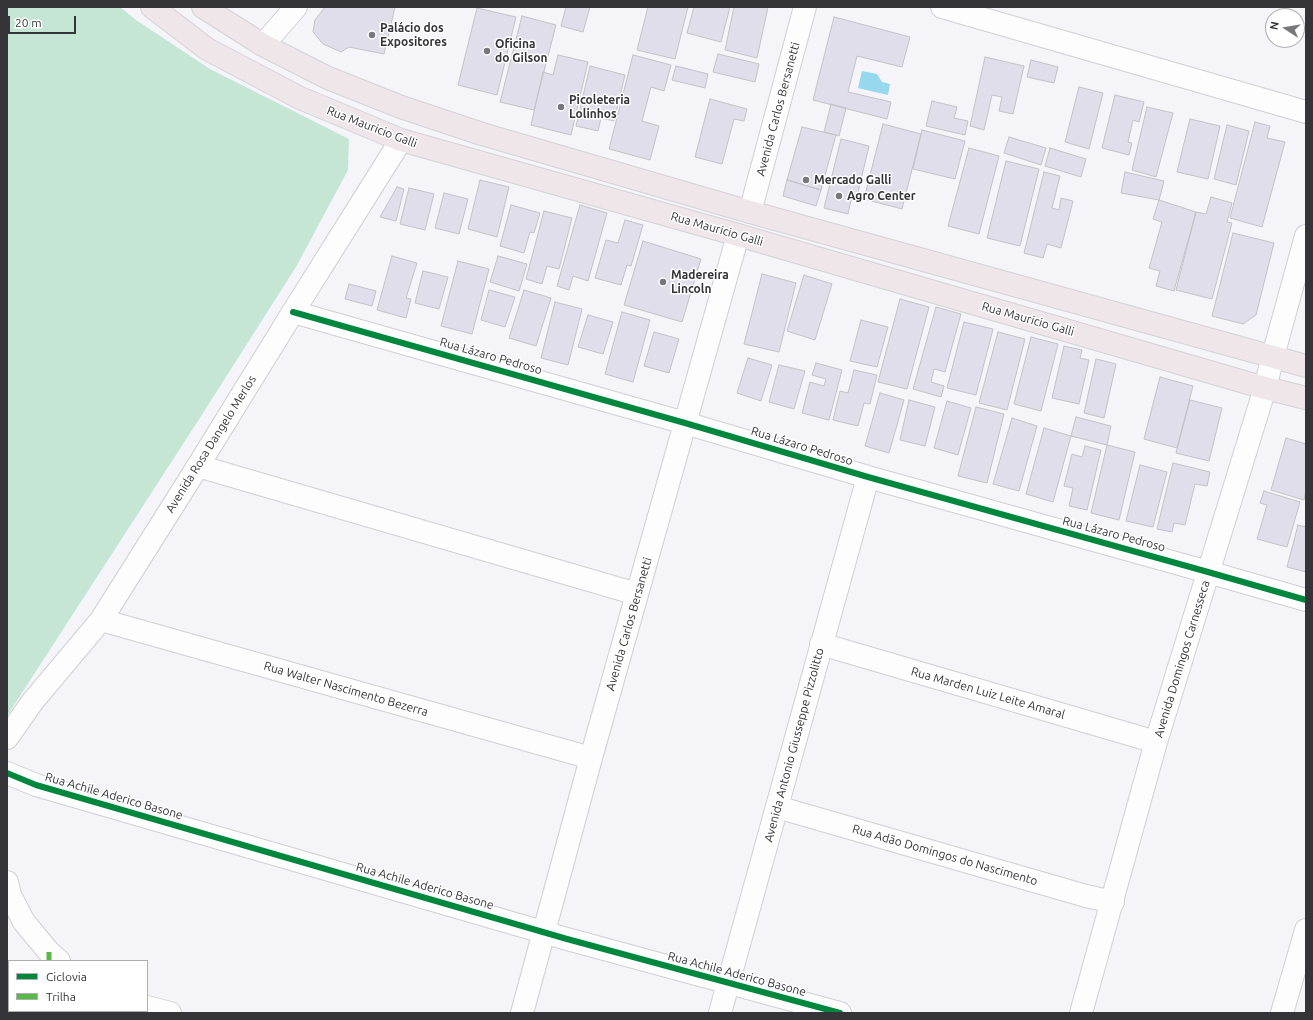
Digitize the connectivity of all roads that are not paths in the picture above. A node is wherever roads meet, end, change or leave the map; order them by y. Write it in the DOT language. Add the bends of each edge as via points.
graph roads {
  1 [pos="152,7"];
  2 [pos="203,7"];
  3 [pos="296,7"];
  4 [pos="805,7"];
  5 [pos="942,7"];
  6 [pos="263,45"];
  7 [pos="1306,112"];
  8 [pos="401,140"];
  9 [pos="750,212"];
  10 [pos="738,235"];
  11 [pos="1306,236"];
  12 [pos="292,312"];
  13 [pos="1273,356"];
  14 [pos="1306,366"];
  15 [pos="1265,388"];
  16 [pos="1306,398"];
  17 [pos="685,423"];
  18 [pos="198,466"];
  19 [pos="868,477"];
  20 [pos="1208,572"];
  21 [pos="637,594"];
  22 [pos="1306,600"];
  23 [pos="101,620"];
  24 [pos="821,644"];
  25 [pos="7,738"];
  26 [pos="1156,742"];
  27 [pos="591,758"];
  28 [pos="7,773"];
  29 [pos="777,807"];
  30 [pos="7,882"];
  31 [pos="1113,902"];
  32 [pos="1306,930"];
  33 [pos="544,932"];
  34 [pos="58,960"];
  35 [pos="1302,960"];
  36 [pos="728,984"];
  37 [pos="148,1007"];
  38 [pos="170,1013"];
  39 [pos="522,1013"];
  40 [pos="720,1013"];
  41 [pos="840,1013"];
  42 [pos="1081,1013"];
  43 [pos="1282,1013"];
  1 -- 8 [label="main road, Rua Mauricio Galli" via="207,49 300,98"];
  2 -- 6 [label="main road"];
  3 -- 6 [label="street"];
  4 -- 9 [label="street, Avenida Carlos Bersanetti"];
  5 -- 7 [label="street"];
  6 -- 9 [label="main road" via="328,78 401,107 482,134"];
  8 -- 10 [label="main road, Rua Mauricio Galli"];
  8 -- 12 [label="street, Avenida Rosa Dangelo Merlos"];
  9 -- 13 [label="main road"];
  10 -- 15 [label="main road, Rua Mauricio Galli"];
  10 -- 17 [label="street, Avenida Carlos Bersanetti"];
  11 -- 13 [label="street, Avenida Domingos Carnesseca"];
  12 -- 17 [label="street, Rua Lázaro Pedroso"];
  12 -- 18 [label="street, Avenida Rosa Dangelo Merlos"];
  13 -- 14 [label="main road"];
  13 -- 15 [label="street, Avenida Domingos Carnesseca"];
  15 -- 16 [label="main road, Rua Mauricio Galli"];
  15 -- 20 [label="street, Avenida Domingos Carnesseca"];
  17 -- 19 [label="street, Rua Lázaro Pedroso"];
  17 -- 21 [label="street, Avenida Carlos Bersanetti"];
  18 -- 21 [label="street"];
  18 -- 23 [label="street, Avenida Rosa Dangelo Merlos"];
  19 -- 20 [label="street, Rua Lázaro Pedroso"];
  19 -- 24 [label="street, Avenida Antonio Giusseppe Pizzolitto"];
  20 -- 22 [label="street, Rua Lázaro Pedroso"];
  20 -- 26 [label="street, Avenida Domingos Carnesseca"];
  21 -- 27 [label="street, Avenida Carlos Bersanetti"];
  23 -- 25 [label="street, Avenida Rosa Dangelo Merlos" via="33,701"];
  23 -- 27 [label="street, Rua Walter Nascimento Bezerra"];
  24 -- 26 [label="street, Rua Marden Luiz Leite Amaral"];
  24 -- 29 [label="street, Avenida Antonio Giusseppe Pizzolitto"];
  26 -- 31 [label="street, Avenida Domingos Carnesseca"];
  27 -- 33 [label="street, Avenida Carlos Bersanetti"];
  28 -- 33 [label="street, Rua Achile Aderico Basone" via="36,785"];
  29 -- 31 [label="street, Rua Adão Domingos do Nascimento"];
  29 -- 36 [label="street, Avenida Antonio Giusseppe Pizzolitto"];
  30 -- 34 [label="street" via="10,895 24,922"];
  31 -- 42 [label="street, Avenida Domingos Carnesseca"];
  32 -- 35 [label="street"];
  33 -- 36 [label="street, Rua Achile Aderico Basone"];
  33 -- 39 [label="street, Avenida Carlos Bersanetti"];
  35 -- 43 [label="street"];
  36 -- 40 [label="street, Avenida Antonio Giusseppe Pizzolitto"];
  36 -- 41 [label="street, Rua Achile Aderico Basone"];
  37 -- 38 [label="street"];
}
